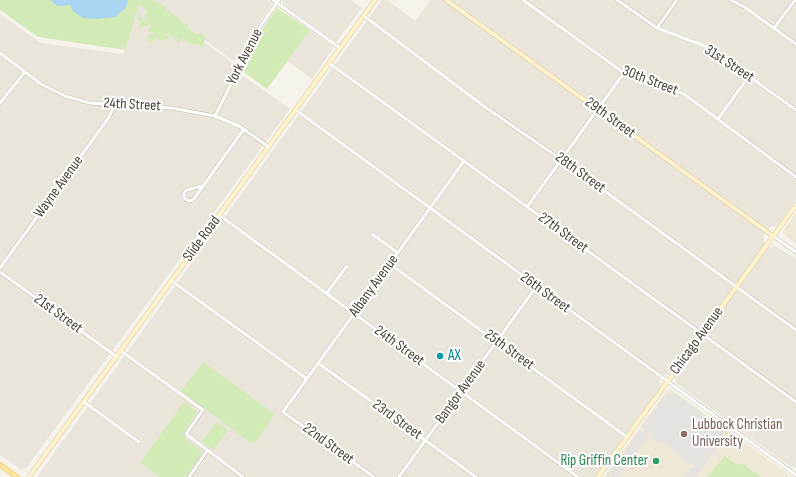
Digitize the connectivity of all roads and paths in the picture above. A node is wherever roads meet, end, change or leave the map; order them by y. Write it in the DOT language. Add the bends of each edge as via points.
graph roads {
  1 [pos="273,0"];
  2 [pos="375,0"];
  3 [pos="446,0"];
  4 [pos="523,0"];
  5 [pos="617,0"];
  6 [pos="677,0"];
  7 [pos="731,0"];
  8 [pos="794,0"];
  9 [pos="278,1"];
  10 [pos="364,16"];
  11 [pos="657,28"];
  12 [pos="774,28"];
  13 [pos="796,44"];
  14 [pos="340,48"];
  15 [pos="0,53"];
  16 [pos="330,63"];
  17 [pos="25,72"];
  18 [pos="624,73"];
  19 [pos="749,76"];
  20 [pos="0,103"];
  21 [pos="115,105"];
  22 [pos="296,110"];
  23 [pos="598,110"];
  24 [pos="796,110"];
  25 [pos="215,116"];
  26 [pos="718,119"];
  27 [pos="244,130"];
  28 [pos="269,148"];
  29 [pos="562,160"];
  30 [pos="464,161"];
  31 [pos="796,177"];
  32 [pos="202,186"];
  33 [pos="796,205"];
  34 [pos="527,207"];
  35 [pos="431,208"];
  36 [pos="219,216"];
  37 [pos="372,234"];
  38 [pos="773,236"];
  39 [pos="796,252"];
  40 [pos="398,253"];
  41 [pos="390,264"];
  42 [pos="347,266"];
  43 [pos="0,268"];
  44 [pos="0,272"];
  45 [pos="172,281"];
  46 [pos="736,286"];
  47 [pos="536,287"];
  48 [pos="327,293"];
  49 [pos="354,313"];
  50 [pos="796,330"];
  51 [pos="702,334"];
  52 [pos="497,342"];
  53 [pos="121,350"];
  54 [pos="116,357"];
  55 [pos="318,363"];
  56 [pos="306,379"];
  57 [pos="667,382"];
  58 [pos="461,391"];
  59 [pos="84,402"];
  60 [pos="796,402"];
  61 [pos="283,412"];
  62 [pos="627,437"];
  63 [pos="425,440"];
  64 [pos="138,442"];
  65 [pos="207,451"];
  66 [pos="0,465"];
  67 [pos="796,474"];
  68 [pos="17,477"];
  69 [pos="29,477"];
  70 [pos="189,477"];
  71 [pos="243,477"];
  72 [pos="374,477"];
  73 [pos="399,477"];
  74 [pos="476,477"];
  75 [pos="578,477"];
  76 [pos="598,477"];
  1 -- 9 [label="street"];
  2 -- 10 [label="street, Slide Road"];
  3 -- 23 [label="street, 29th Street"];
  4 -- 18 [label="street, 30th Street"];
  5 -- 11 [label="street, 31st Street"];
  6 -- 11 [label="street"];
  7 -- 12 [label="street"];
  8 -- 12 [label="street"];
  9 -- 14 [label="street"];
  9 -- 25 [label="street, York Avenue" via="260,28"];
  10 -- 14 [label="street, Slide Road"];
  10 -- 29 [label="street, 28th Street" via="485,107"];
  11 -- 19 [label="street, 31st Street" via="710,48"];
  12 -- 13 [label="street"];
  14 -- 16 [label="street, Slide Road"];
  15 -- 17 [label="street, 24th Street"];
  16 -- 22 [label="street, Slide Road"];
  16 -- 30 [label="street, 27th Street"];
  17 -- 20 [label="street"];
  17 -- 21 [label="street, 24th Street" via="51,90 65,96 90,103"];
  18 -- 23 [label="street"];
  18 -- 26 [label="street, 30th Street" via="679,91"];
  19 -- 24 [label="street, 31st Street"];
  19 -- 26 [label="street"];
  21 -- 25 [label="street, 24th Street" via="171,108"];
  21 -- 43 [label="street, Wayne Avenue" via="109,118"];
  22 -- 28 [label="street, Slide Road"];
  22 -- 35 [label="street, 26th Street"];
  23 -- 29 [label="street"];
  23 -- 38 [label="street, 29th Street"];
  25 -- 27 [label="street, 24th Street"];
  26 -- 31 [label="street, 30th Street"];
  27 -- 28 [label="street, 24th Street"];
  27 -- 32 [label="street"];
  28 -- 36 [label="street, Slide Road"];
  29 -- 34 [label="street"];
  29 -- 46 [label="street, 28th Street"];
  30 -- 34 [label="street, 27th Street"];
  30 -- 35 [label="street, Albany Avenue"];
  32 -- 32 [label="street" via="187,190 184,198 193,200"];
  33 -- 38 [label="street, Chicago Avenue"];
  34 -- 51 [label="street, 27th Street"];
  35 -- 40 [label="street, Albany Avenue"];
  35 -- 47 [label="street, 26th Street"];
  36 -- 45 [label="street, Slide Road"];
  36 -- 48 [label="street, 24th Street"];
  37 -- 40 [label="street"];
  38 -- 39 [label="street"];
  38 -- 46 [label="street, Chicago Avenue"];
  40 -- 41 [label="street, Albany Avenue"];
  41 -- 49 [label="street, Albany Avenue"];
  41 -- 52 [label="street, 25th Street"];
  42 -- 48 [label="street"];
  44 -- 54 [label="street, 21st Street"];
  45 -- 53 [label="street, Slide Road"];
  45 -- 56 [label="street"];
  46 -- 50 [label="street, 28th Street"];
  46 -- 51 [label="street, Chicago Avenue"];
  47 -- 52 [label="street, Bangor Avenue"];
  47 -- 57 [label="street, 26th Street"];
  48 -- 49 [label="street, 24th Street"];
  49 -- 55 [label="street, Albany Avenue"];
  49 -- 58 [label="street, 24th Street"];
  51 -- 57 [label="street, Chicago Avenue"];
  51 -- 60 [label="street, 27th Street"];
  52 -- 58 [label="street, Bangor Avenue"];
  52 -- 62 [label="street, 25th Street"];
  53 -- 54 [label="street, Slide Road"];
  53 -- 65 [label="street" via="203,410 186,434"];
  54 -- 59 [label="street, Slide Road"];
  55 -- 56 [label="street, Albany Avenue"];
  55 -- 63 [label="street, 23rd Street"];
  56 -- 61 [label="street, Albany Avenue"];
  57 -- 62 [label="street, Chicago Avenue"];
  57 -- 67 [label="street, 26th Street"];
  58 -- 63 [label="street, Bangor Avenue"];
  58 -- 75 [label="street, 24th Street"];
  59 -- 64 [label="street"];
  59 -- 69 [label="street, Slide Road"];
  61 -- 72 [label="street, 22nd Street"];
  62 -- 76 [label="street, Chicago Avenue"];
  63 -- 73 [label="street, Bangor Avenue"];
  63 -- 74 [label="street, 23rd Street"];
  65 -- 70 [label="street"];
  65 -- 71 [label="street"];
  66 -- 68 [label="main road"];
}
